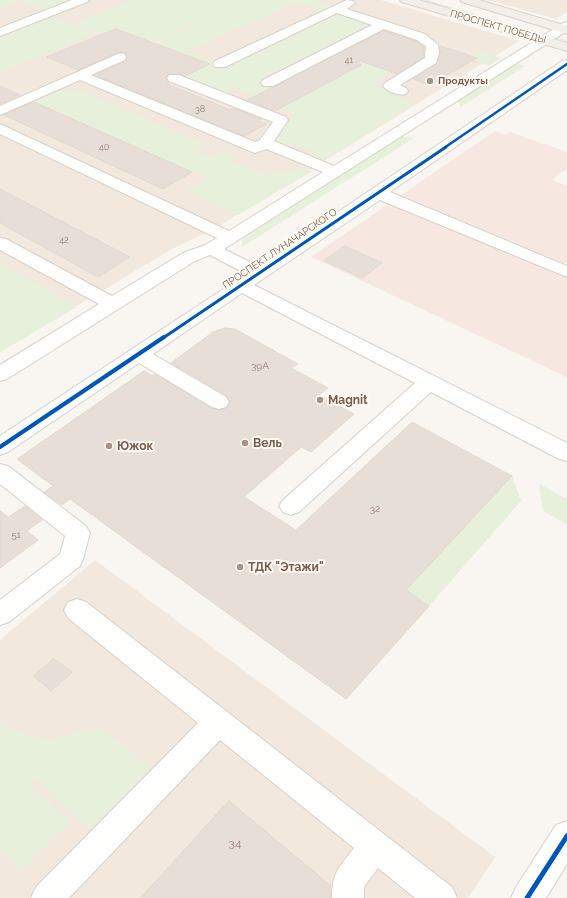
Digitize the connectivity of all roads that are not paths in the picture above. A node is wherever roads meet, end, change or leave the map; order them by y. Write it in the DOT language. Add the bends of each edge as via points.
graph roads {
  1 [pos="83,0"];
  2 [pos="356,0"];
  3 [pos="406,0"];
  4 [pos="466,0"];
  5 [pos="336,10"];
  6 [pos="384,24"];
  7 [pos="565,28"];
  8 [pos="0,32"];
  9 [pos="543,40"];
  10 [pos="567,47"];
  11 [pos="120,57"];
  12 [pos="220,64"];
  13 [pos="567,64"];
  14 [pos="80,75"];
  15 [pos="174,78"];
  16 [pos="268,83"];
  17 [pos="401,91"];
  18 [pos="0,111"];
  19 [pos="0,128"];
  20 [pos="265,143"];
  21 [pos="336,172"];
  22 [pos="378,193"];
  23 [pos="230,238"];
  24 [pos="0,242"];
  25 [pos="211,249"];
  26 [pos="567,272"];
  27 [pos="258,273"];
  28 [pos="241,285"];
  29 [pos="112,304"];
  30 [pos="138,354"];
  31 [pos="0,374"];
  32 [pos="429,382"];
  33 [pos="219,402"];
  34 [pos="0,447"];
  35 [pos="567,453"];
  36 [pos="0,472"];
  37 [pos="291,506"];
  38 [pos="77,610"];
  39 [pos="0,614"];
  40 [pos="218,722"];
  41 [pos="567,836"];
  42 [pos="375,846"];
  43 [pos="47,898"];
  44 [pos="348,898"];
  45 [pos="441,898"];
  46 [pos="527,898"];
  1 -- 8 [label="street"];
  2 -- 5 [label="street"];
  3 -- 9 [label="main road, ПРОСПЕКТ ПОБЕДЫ"];
  4 -- 7 [label="main road, ПРОСПЕКТ ПОБЕДЫ"];
  5 -- 6 [label="street"];
  5 -- 12 [label="street"];
  6 -- 16 [label="street"];
  6 -- 17 [label="street" via="421,36 432,45 431,60 390,86"];
  7 -- 9 [label="street"];
  9 -- 10 [label="main road, ПРОСПЕКТ ПОБЕДЫ"];
  9 -- 21 [label="street"];
  11 -- 14 [label="street"];
  13 -- 22 [label="street, ПРОСПЕКТ ЛУНАЧАРСКОГО"];
  14 -- 18 [label="street"];
  14 -- 20 [label="street" via="255,148"];
  15 -- 20 [label="street" via="281,120"];
  19 -- 23 [label="street"];
  20 -- 21 [label="street"];
  21 -- 23 [label="street"];
  22 -- 26 [label="street"];
  22 -- 27 [label="street, ПРОСПЕКТ ЛУНАЧАРСКОГО"];
  23 -- 25 [label="street"];
  24 -- 29 [label="street"];
  25 -- 27 [label="street"];
  25 -- 29 [label="street" via="189,257"];
  27 -- 28 [label="street, ПРОСПЕКТ ЛУНАЧАРСКОГО"];
  28 -- 30 [label="street, ПРОСПЕКТ ЛУНАЧАРСКОГО"];
  28 -- 32 [label="street"];
  29 -- 31 [label="street"];
  30 -- 33 [label="street"];
  30 -- 34 [label="street, ПРОСПЕКТ ЛУНАЧАРСКОГО"];
  32 -- 35 [label="street"];
  32 -- 37 [label="street"];
  36 -- 39 [label="street" via="78,533 71,559"];
  38 -- 40 [label="street"];
  40 -- 42 [label="street"];
  40 -- 43 [label="street"];
  41 -- 46 [label="street"];
  42 -- 44 [label="street" via="348,882"];
  42 -- 45 [label="street"];
}
